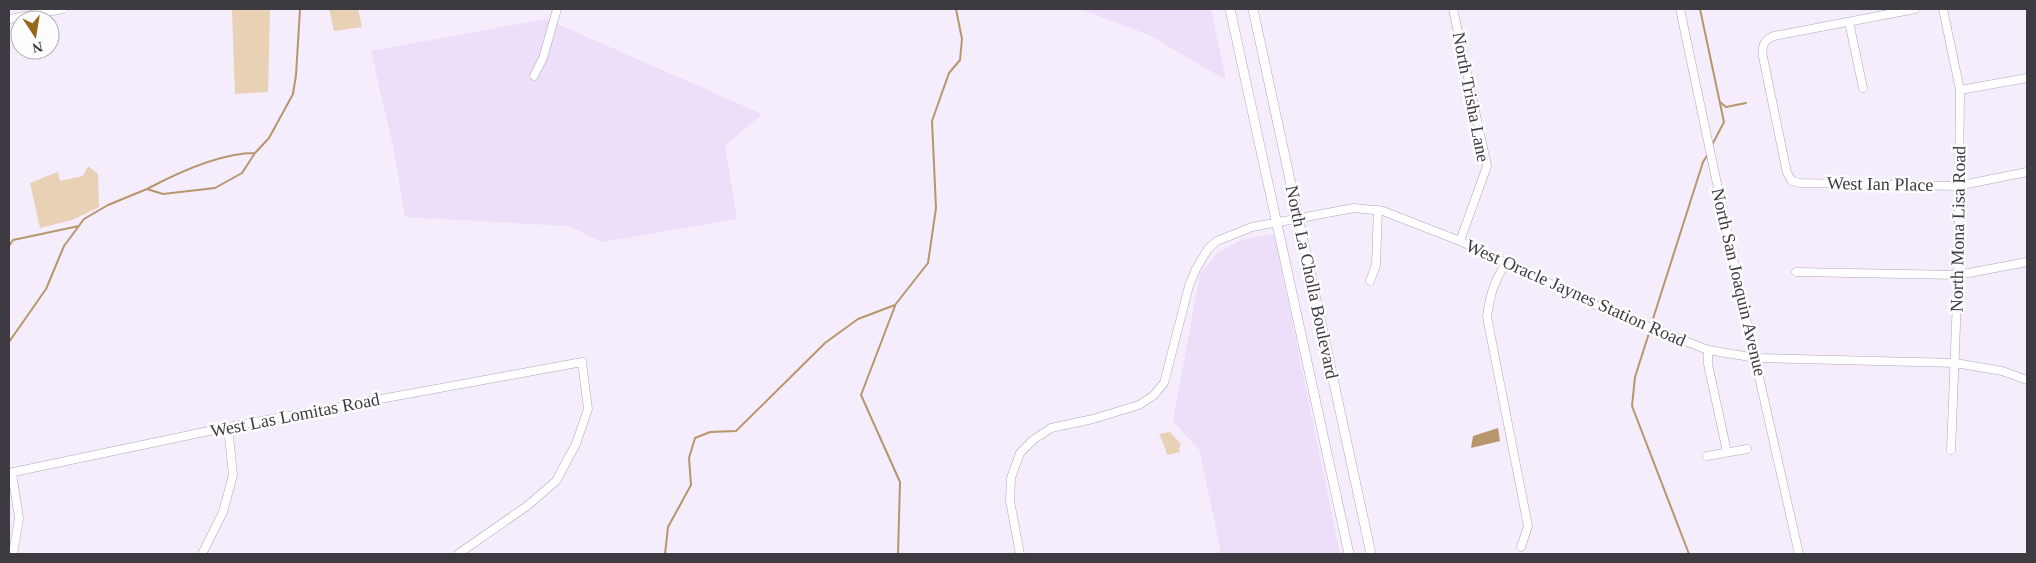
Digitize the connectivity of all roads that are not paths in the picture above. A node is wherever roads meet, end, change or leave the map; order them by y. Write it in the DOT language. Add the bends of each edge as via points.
graph roads {
  1 [pos="63,9"];
  2 [pos="557,9"];
  3 [pos="1230,9"];
  4 [pos="1253,9"];
  5 [pos="1453,9"];
  6 [pos="1680,9"];
  7 [pos="1915,9"];
  8 [pos="1943,9"];
  9 [pos="9,20"];
  10 [pos="1850,22"];
  11 [pos="534,76"];
  12 [pos="2027,78"];
  13 [pos="1863,88"];
  14 [pos="1960,90"];
  15 [pos="2027,172"];
  16 [pos="1957,186"];
  17 [pos="1378,210"];
  18 [pos="1298,218"];
  19 [pos="1278,222"];
  20 [pos="1460,241"];
  21 [pos="2027,262"];
  22 [pos="1506,263"];
  23 [pos="1796,272"];
  24 [pos="1958,275"];
  25 [pos="1370,282"];
  26 [pos="1708,350"];
  27 [pos="1756,358"];
  28 [pos="1955,363"];
  29 [pos="2027,380"];
  30 [pos="228,428"];
  31 [pos="1747,448"];
  32 [pos="1950,450"];
  33 [pos="1727,452"];
  34 [pos="1707,456"];
  35 [pos="10,473"];
  36 [pos="1521,547"];
  37 [pos="13,554"];
  38 [pos="202,554"];
  39 [pos="458,554"];
  40 [pos="1020,554"];
  41 [pos="1349,554"];
  42 [pos="1371,554"];
  43 [pos="1799,554"];
  1 -- 9 [label="street"];
  2 -- 11 [label="street" via="544,58"];
  3 -- 19 [label="main road, North La Cholla Boulevard"];
  4 -- 18 [label="main road, North La Cholla Boulevard"];
  5 -- 20 [label="street, North Trisha Lane" via="1486,166"];
  6 -- 27 [label="street, North San Joaquin Avenue"];
  7 -- 10 [label="street"];
  8 -- 14 [label="street, North Mona Lisa Road"];
  10 -- 13 [label="street"];
  10 -- 16 [label="street, West Ian Place" via="1774,36 1761,43 1791,183"];
  12 -- 14 [label="street"];
  14 -- 16 [label="street, North Mona Lisa Road"];
  15 -- 16 [label="street, West Ian Place"];
  16 -- 24 [label="street, North Mona Lisa Road"];
  17 -- 18 [label="street, West Oracle Jaynes Station Road" via="1354,208"];
  17 -- 20 [label="street, West Oracle Jaynes Station Road"];
  17 -- 25 [label="street" via="1380,244"];
  18 -- 19 [label="street, West Oracle Jaynes Station Road"];
  18 -- 42 [label="main road, North La Cholla Boulevard"];
  19 -- 40 [label="street, West Oracle Jaynes Station Road" via="1237,232 1208,249 1188,286 1164,383 1153,396 1139,406 1051,428 1020,453 1011,478 1010,501"];
  19 -- 41 [label="main road, North La Cholla Boulevard"];
  20 -- 22 [label="street, West Oracle Jaynes Station Road"];
  21 -- 24 [label="street"];
  22 -- 26 [label="street, West Oracle Jaynes Station Road" via="1606,310"];
  22 -- 36 [label="street" via="1489,296 1487,317 1528,526"];
  23 -- 24 [label="street"];
  24 -- 28 [label="street, North Mona Lisa Road"];
  26 -- 27 [label="street, West Oracle Jaynes Station Road"];
  26 -- 33 [label="street" via="1708,364"];
  27 -- 28 [label="street, West Oracle Jaynes Station Road"];
  27 -- 43 [label="street, North San Joaquin Avenue"];
  28 -- 29 [label="street, West Oracle Jaynes Station Road" via="2002,371"];
  28 -- 32 [label="street, North Mona Lisa Road"];
  30 -- 35 [label="street, West Las Lomitas Road"];
  30 -- 38 [label="street" via="233,475 223,512"];
  30 -- 39 [label="street, West Las Lomitas Road" via="582,362 588,409 576,444 556,481 527,506"];
  31 -- 33 [label="street"];
  33 -- 34 [label="street"];
  35 -- 37 [label="street" via="18,518"];
}
